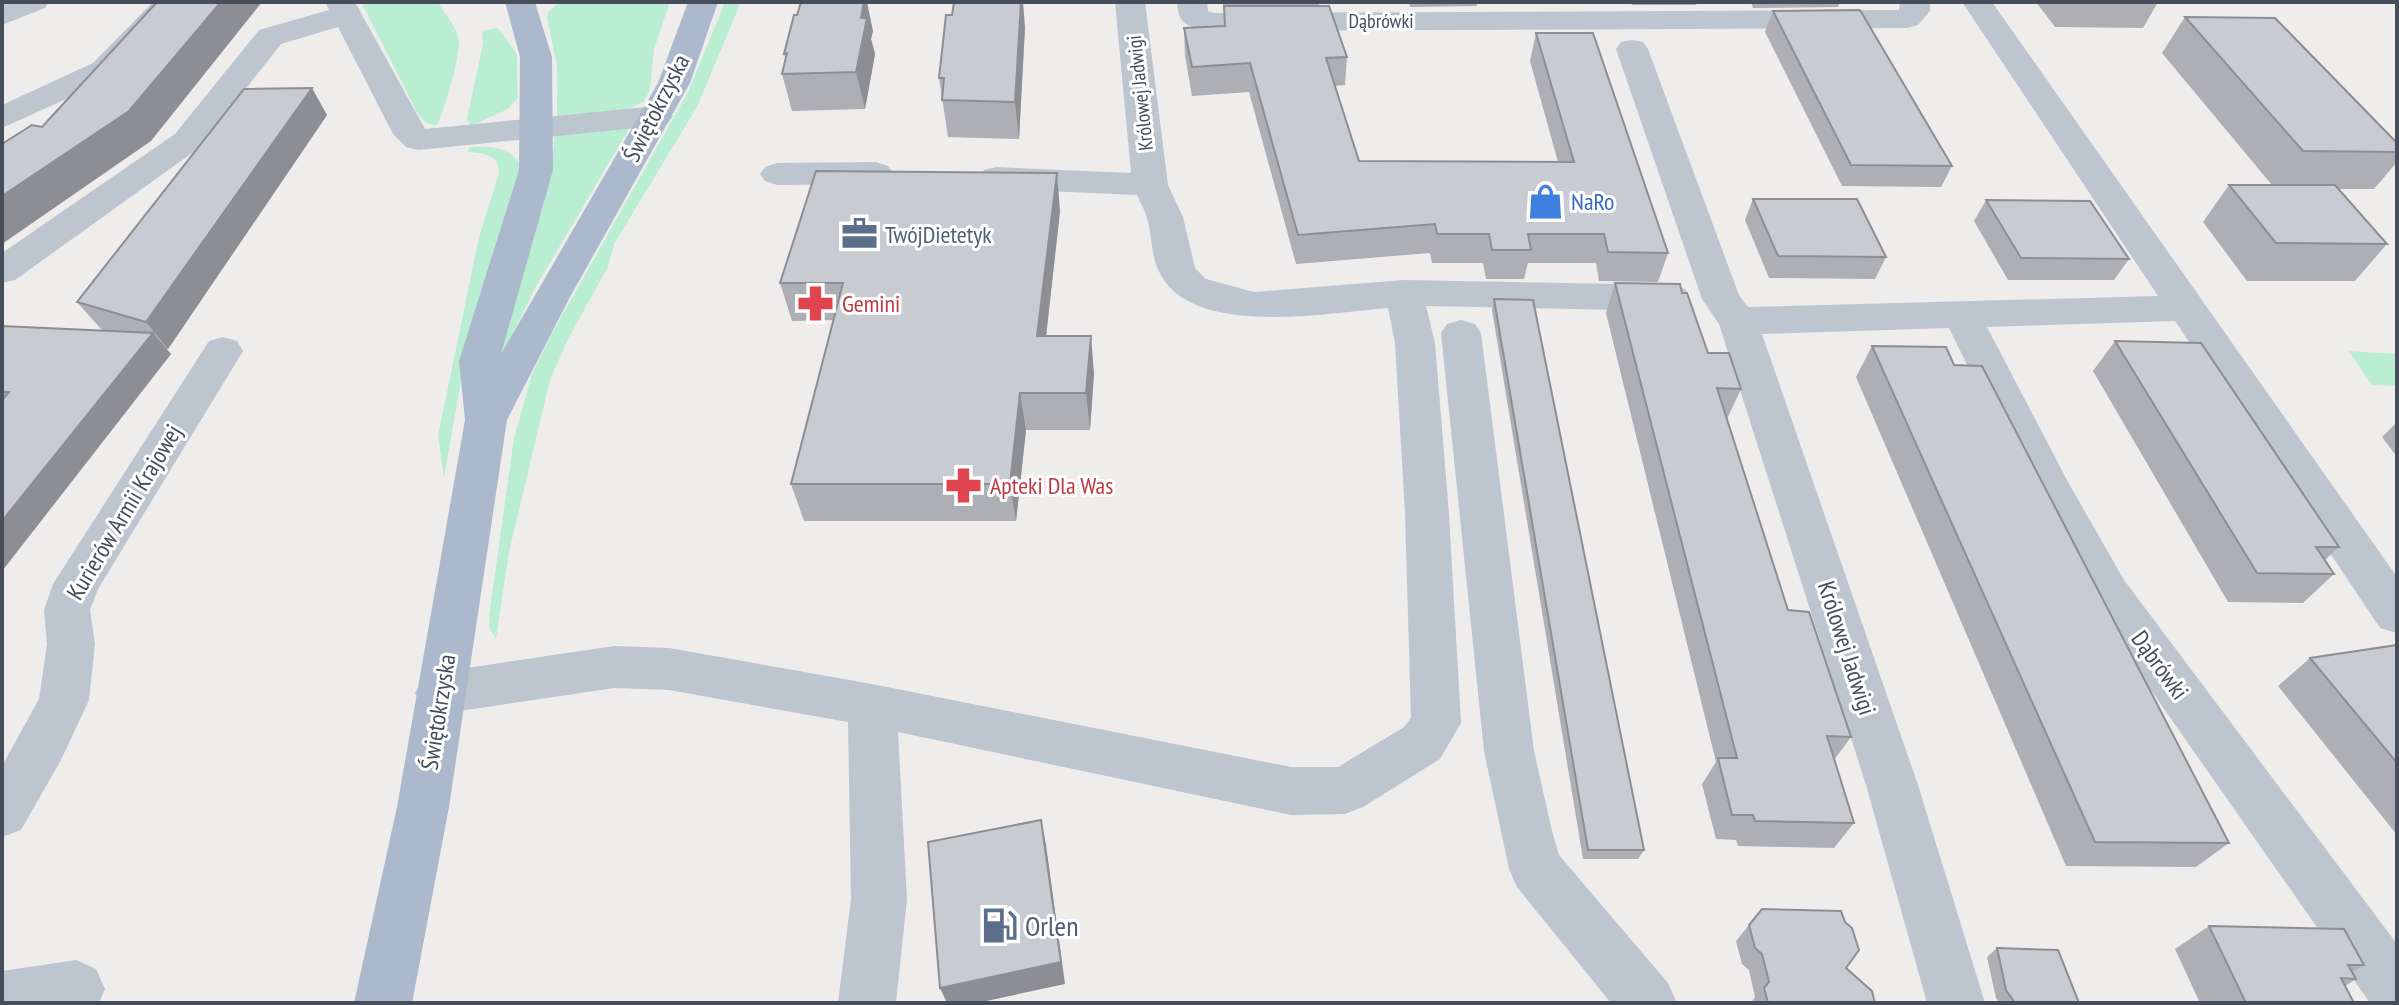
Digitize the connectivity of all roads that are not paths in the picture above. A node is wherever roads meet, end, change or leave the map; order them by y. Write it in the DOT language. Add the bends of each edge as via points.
graph roads {
  1 [pos="34,2"];
  2 [pos="170,2"];
  3 [pos="703,2"];
  4 [pos="1130,2"];
  5 [pos="1192,2"];
  6 [pos="1915,2"];
  7 [pos="1977,2"];
  8 [pos="526,4"];
  9 [pos="343,9"];
  10 [pos="1580,11"];
  11 [pos="2,16"];
  12 [pos="1632,49"];
  13 [pos="656,116"];
  14 [pos="2,118"];
  15 [pos="538,129"];
  16 [pos="777,174"];
  17 [pos="902,174"];
  18 [pos="958,177"];
  19 [pos="1150,185"];
  20 [pos="2,271"];
  21 [pos="1404,293"];
  22 [pos="2187,308"];
  23 [pos="1730,310"];
  24 [pos="1961,314"];
  25 [pos="1461,333"];
  26 [pos="223,351"];
  27 [pos="486,420"];
  28 [pos="2397,614"];
  29 [pos="440,693"];
  30 [pos="872,705"];
  31 [pos="2,813"];
  32 [pos="2397,992"];
  33 [pos="2,1000"];
  34 [pos="70,1003"];
  35 [pos="383,1003"];
  36 [pos="867,1003"];
  37 [pos="1648,1003"];
  38 [pos="1956,1003"];
  1 -- 11 [label="street"];
  2 -- 14 [label="street" via="104,70"];
  3 -- 13 [label="main road, Świętokrzyska" via="674,83"];
  4 -- 19 [label="street, Królowej Jadwigi"];
  5 -- 10 [label="street, Dąbrówki" via="1193,16 1211,22"];
  6 -- 10 [label="street, Dąbrówki" via="1907,19"];
  7 -- 22 [label="street"];
  8 -- 15 [label="main road, Świętokrzyska" via="536,57"];
  9 -- 15 [label="street" via="418,140"];
  9 -- 20 [label="street" via="270,37 187,141"];
  12 -- 23 [label="street, Królowej Jadwigi"];
  13 -- 15 [label="street"];
  13 -- 27 [label="main road, Świętokrzyska"];
  15 -- 27 [label="main road, Świętokrzyska" via="536,170 479,361"];
  16 -- 17 [label="street"];
  18 -- 19 [label="street, Królowej Jadwigi"];
  19 -- 21 [label="street, Królowej Jadwigi" via="1165,217 1178,273 1193,288 1254,305"];
  21 -- 23 [label="street, Królowej Jadwigi"];
  21 -- 30 [label="street" via="1415,343 1436,723 1422,743 1345,790 1291,791"];
  22 -- 24 [label="street"];
  22 -- 28 [label="street"];
  23 -- 24 [label="street"];
  23 -- 38 [label="street, Królowej Jadwigi" via="1892,785"];
  24 -- 32 [label="street, Dąbrówki" via="2108,593"];
  25 -- 37 [label="street" via="1509,751 1525,831 1536,869"];
  26 -- 31 [label="street, Kurierów Armii Krajowej" via="76,584 67,610 71,644 64,700"];
  27 -- 29 [label="main road, Świętokrzyska"];
  29 -- 30 [label="street" via="614,667 669,669"];
  29 -- 35 [label="main road, Świętokrzyska"];
  30 -- 36 [label="street" via="879,899"];
  33 -- 34 [label="street" via="76,989"];
}
